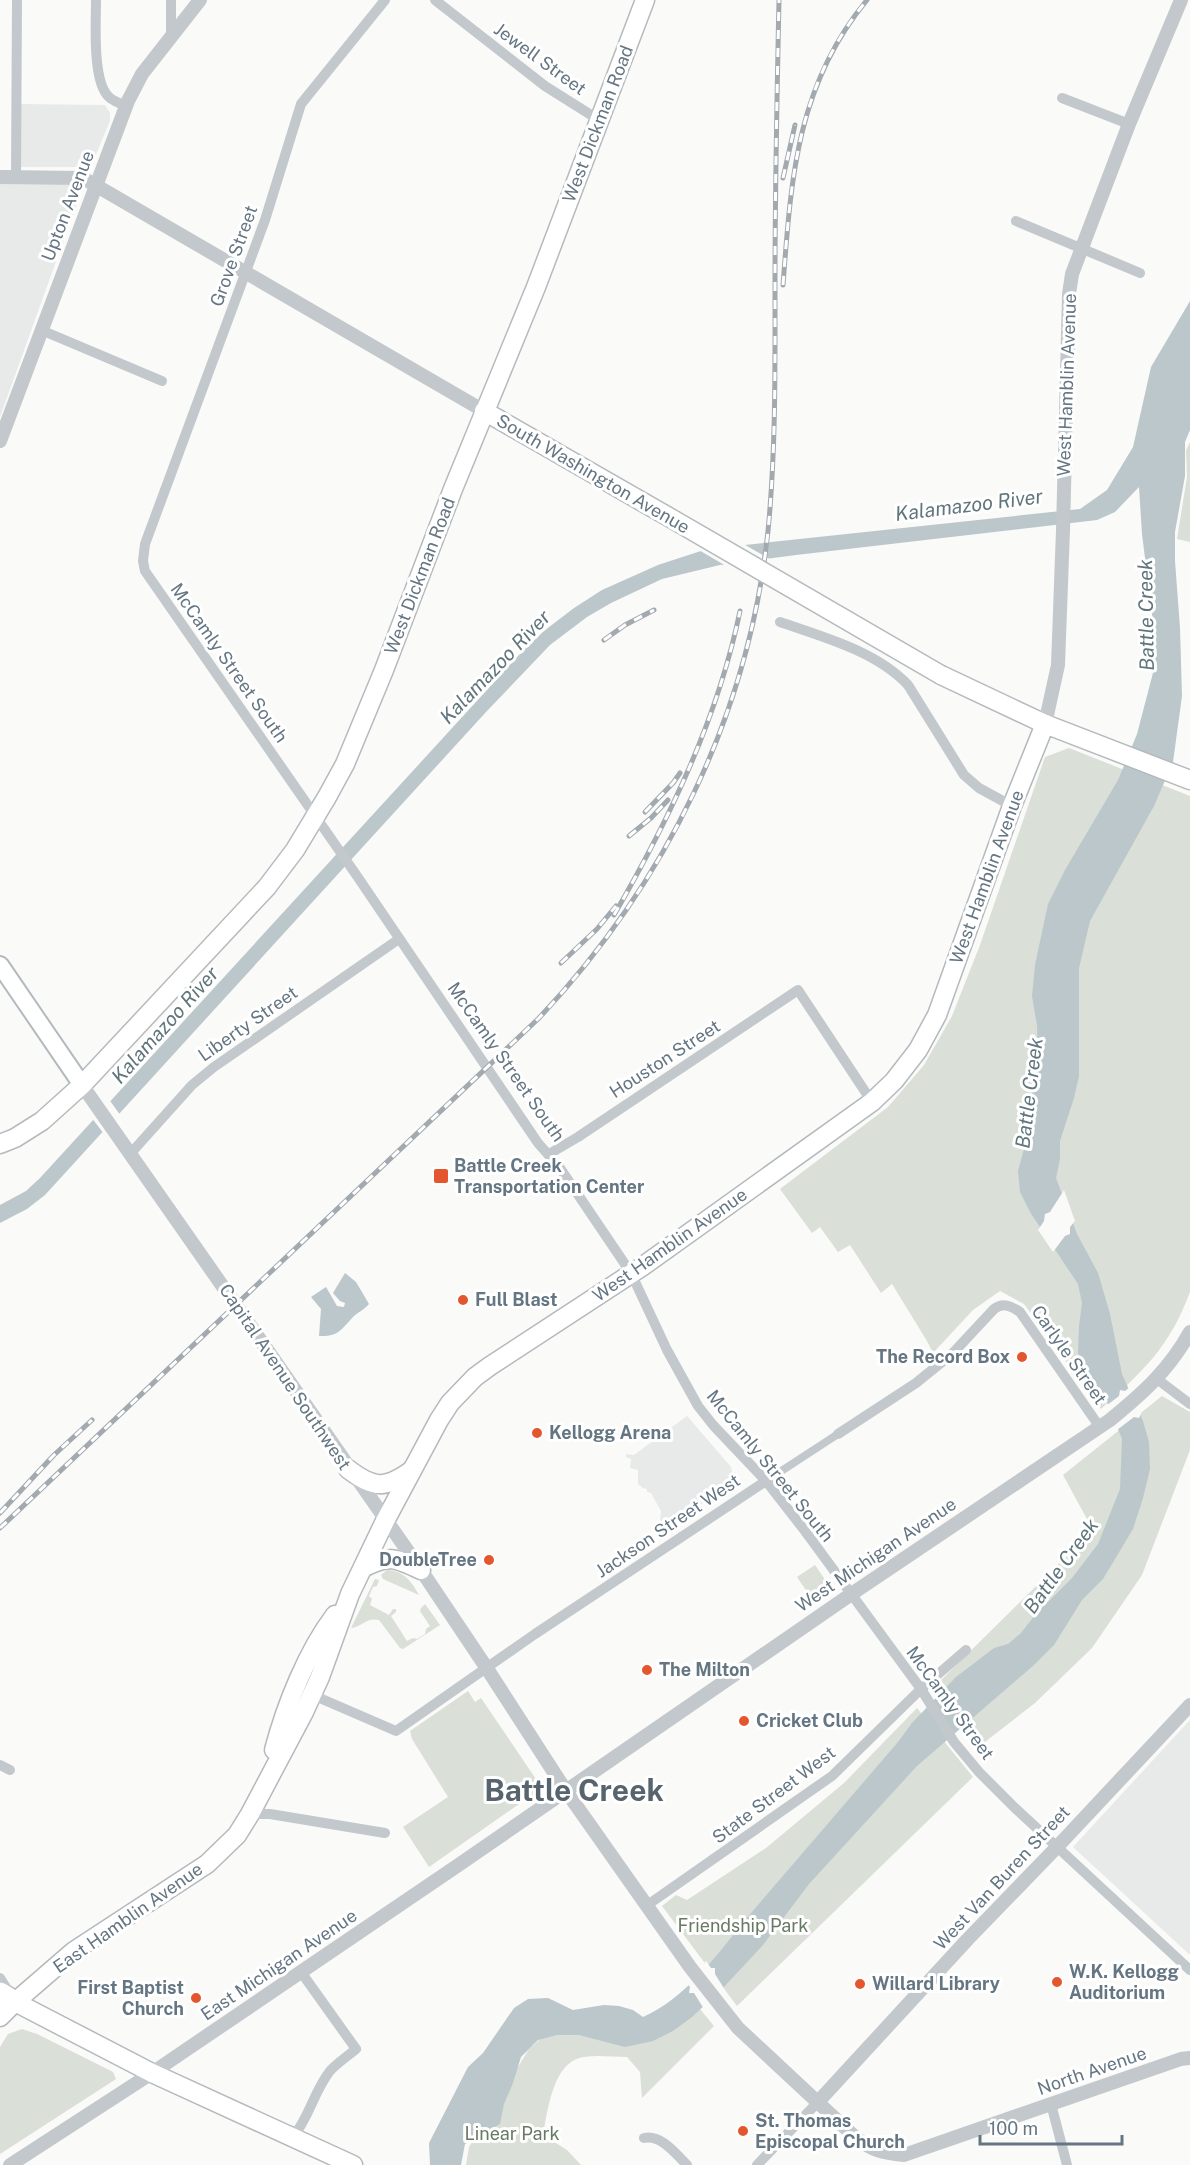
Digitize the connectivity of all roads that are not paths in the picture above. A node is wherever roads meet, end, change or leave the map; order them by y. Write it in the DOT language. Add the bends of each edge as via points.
graph roads {
  1 [pos="17,0"];
  2 [pos="96,0"];
  3 [pos="171,0"];
  4 [pos="200,0"];
  5 [pos="385,0"];
  6 [pos="435,0"];
  7 [pos="645,0"];
  8 [pos="1181,0"];
  9 [pos="171,36"];
  10 [pos="1062,98"];
  11 [pos="125,106"];
  12 [pos="598,120"];
  13 [pos="1129,124"];
  14 [pos="0,177"];
  15 [pos="16,177"];
  16 [pos="95,185"];
  17 [pos="1016,221"];
  18 [pos="1083,249"];
  19 [pos="245,273"];
  20 [pos="1140,273"];
  21 [pos="41,330"];
  22 [pos="162,381"];
  23 [pos="484,411"];
  24 [pos="0,441"];
  25 [pos="145,544"];
  26 [pos="780,622"];
  27 [pos="1045,724"];
  28 [pos="1188,779"];
  29 [pos="1012,806"];
  30 [pos="315,816"];
  31 [pos="399,939"];
  32 [pos="0,965"];
  33 [pos="82,1085"];
  34 [pos="872,1102"];
  35 [pos="0,1144"];
  36 [pos="131,1153"];
  37 [pos="549,1154"];
  38 [pos="631,1273"];
  39 [pos="1009,1305"];
  40 [pos="1190,1332"];
  41 [pos="1152,1384"];
  42 [pos="1190,1404"];
  43 [pos="1104,1423"];
  44 [pos="838,1434"];
  45 [pos="413,1468"];
  46 [pos="348,1469"];
  47 [pos="766,1481"];
  48 [pos="385,1521"];
  49 [pos="363,1568"];
  50 [pos="420,1570"];
  51 [pos="850,1594"];
  52 [pos="966,1650"];
  53 [pos="486,1667"];
  54 [pos="304,1691"];
  55 [pos="924,1694"];
  56 [pos="1190,1705"];
  57 [pos="566,1791"];
  58 [pos="250,1814"];
  59 [pos="385,1833"];
  60 [pos="1057,1847"];
  61 [pos="646,1906"];
  62 [pos="1190,1970"];
  63 [pos="301,1972"];
  64 [pos="0,1978"];
  65 [pos="5,1998"];
  66 [pos="0,2018"];
  67 [pos="1190,2058"];
  68 [pos="152,2073"];
  69 [pos="817,2103"];
  70 [pos="1051,2104"];
  71 [pos="293,2137"];
  72 [pos="644,2138"];
  73 [pos="905,2160"];
  74 [pos="10,2165"];
  75 [pos="353,2165"];
  76 [pos="687,2165"];
  77 [pos="757,2165"];
  78 [pos="1067,2165"];
  1 -- 15 [label="street"];
  2 -- 11 [label="street" via="97,61 102,84 109,97"];
  3 -- 9 [label="street"];
  4 -- 9 [label="street, Upton Avenue"];
  5 -- 19 [label="street, Grove Street" via="301,104 276,190"];
  6 -- 12 [label="street, Jewell Street" via="544,86"];
  7 -- 12 [label="main road, West Dickman Road"];
  8 -- 13 [label="street, West Hamblin Avenue"];
  9 -- 11 [label="street, Upton Avenue" via="142,74"];
  10 -- 13 [label="street"];
  11 -- 16 [label="street, Upton Avenue"];
  12 -- 23 [label="main road, West Dickman Road" via="536,287"];
  13 -- 18 [label="street, West Hamblin Avenue"];
  14 -- 15 [label="street, South Washington Avenue"];
  15 -- 16 [label="street, South Washington Avenue" via="83,178"];
  16 -- 19 [label="street, South Washington Avenue"];
  16 -- 21 [label="street, Upton Avenue"];
  17 -- 18 [label="street"];
  18 -- 20 [label="street"];
  18 -- 27 [label="street, West Hamblin Avenue" via="1072,273 1069,294 1058,665"];
  19 -- 23 [label="street, South Washington Avenue"];
  19 -- 25 [label="street, Grove Street"];
  21 -- 22 [label="street"];
  21 -- 24 [label="street, Upton Avenue"];
  23 -- 27 [label="main road, South Washington Avenue, bridge" via="941,675"];
  23 -- 30 [label="main road, West Dickman Road" via="345,764"];
  25 -- 30 [label="street, McCamly Street South" via="143,561 151,581"];
  26 -- 29 [label="street" via="851,647 898,675 964,775"];
  27 -- 28 [label="main road, South Washington Avenue"];
  27 -- 29 [label="main road, West Hamblin Avenue"];
  29 -- 34 [label="main road, West Hamblin Avenue" via="937,1015 918,1050"];
  30 -- 31 [label="street, McCamly Street South"];
  30 -- 33 [label="main road, West Dickman Road" via="267,887"];
  31 -- 36 [label="street, Liberty Street" via="214,1067 192,1085"];
  31 -- 37 [label="street, McCamly Street South"];
  32 -- 33 [label="main road, Capital Avenue Southwest"];
  33 -- 35 [label="main road, West Dickman Road" via="42,1121"];
  33 -- 36 [label="street, Capital Avenue Southwest"];
  34 -- 37 [label="street, Houston Street" via="793,993"];
  34 -- 38 [label="main road, West Hamblin Avenue"];
  36 -- 46 [label="street, Capital Avenue Southwest"];
  37 -- 38 [label="street, McCamly Street South"];
  38 -- 45 [label="main road, West Hamblin Avenue" via="475,1377 450,1403"];
  38 -- 47 [label="street, McCamly Street South" via="696,1403"];
  39 -- 43 [label="street, Carlyle Street" via="1020,1312"];
  39 -- 44 [label="street, Jackson Street West" via="994,1309 953,1353 916,1383"];
  40 -- 41 [label="street, West Michigan Avenue"];
  41 -- 42 [label="street"];
  41 -- 43 [label="street, West Michigan Avenue"];
  43 -- 51 [label="street, West Michigan Avenue"];
  44 -- 47 [label="street, Jackson Street West"];
  45 -- 46 [label="main road" via="390,1484 378,1485"];
  45 -- 48 [label="main road, West Hamblin Avenue"];
  46 -- 48 [label="street, Capital Avenue Southwest"];
  47 -- 51 [label="street, McCamly Street South"];
  47 -- 53 [label="street, Jackson Street West"];
  48 -- 49 [label="main road, West Hamblin Avenue"];
  48 -- 50 [label="street, Capital Avenue Southwest"];
  49 -- 50 [label="main road" via="379,1559 393,1558"];
  49 -- 54 [label="main road, West Hamblin Avenue"];
  50 -- 53 [label="street, Capital Avenue Southwest"];
  51 -- 55 [label="street, McCamly Street"];
  51 -- 57 [label="street, West Michigan Avenue"];
  52 -- 55 [label="street, State Street West"];
  53 -- 54 [label="street, Jackson Street West" via="396,1731"];
  53 -- 57 [label="street, Capital Avenue Southwest"];
  54 -- 58 [label="main road, East Hamblin Avenue"];
  55 -- 60 [label="street, McCamly Street" via="954,1742 1000,1794"];
  55 -- 61 [label="street, State Street West" via="832,1776"];
  56 -- 60 [label="street, West Van Buren Street"];
  57 -- 61 [label="street, Capital Avenue Southwest"];
  57 -- 63 [label="street, East Michigan Avenue"];
  58 -- 59 [label="street"];
  58 -- 65 [label="main road, East Hamblin Avenue" via="237,1835 207,1863"];
  60 -- 62 [label="street, McCamly Street"];
  60 -- 69 [label="street, West Van Buren Street"];
  61 -- 69 [label="street, Capital Avenue Southwest" via="738,2028"];
  63 -- 68 [label="street, East Michigan Avenue"];
  63 -- 71 [label="street" via="356,2049 331,2069 304,2124"];
  64 -- 65 [label="street"];
  65 -- 66 [label="main road, East Hamblin Avenue"];
  65 -- 68 [label="main road"];
  67 -- 70 [label="street, North Avenue"];
  68 -- 71 [label="main road"];
  68 -- 74 [label="street, East Michigan Avenue"];
  69 -- 73 [label="street, Capital Avenue Southwest" via="869,2148"];
  69 -- 77 [label="street"];
  70 -- 73 [label="street, North Avenue"];
  70 -- 78 [label="street"];
  71 -- 75 [label="main road"];
  72 -- 76 [label="street" via="659,2139"];
}
